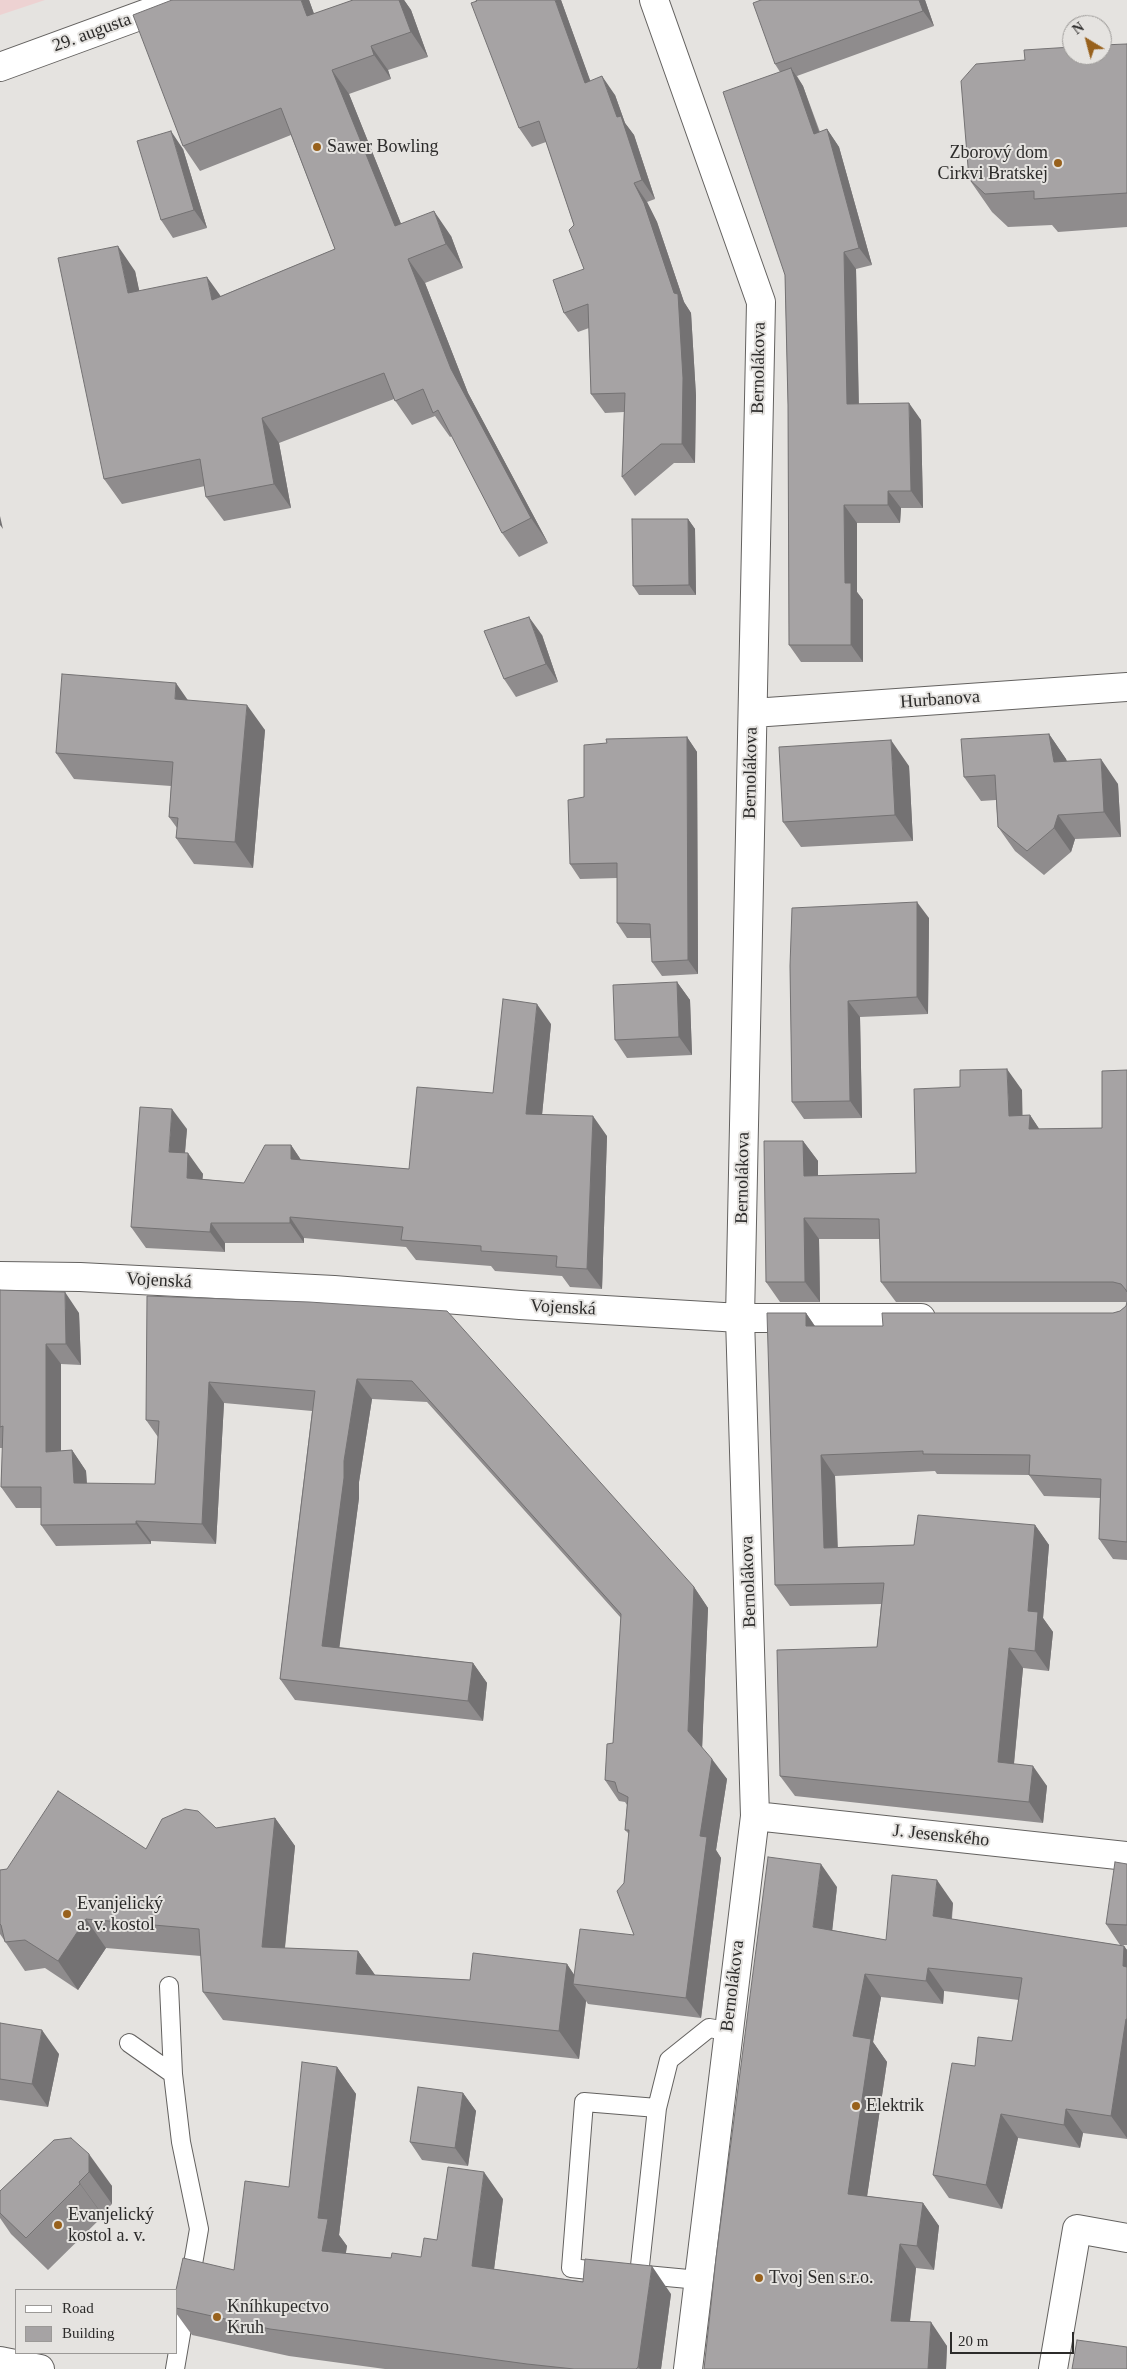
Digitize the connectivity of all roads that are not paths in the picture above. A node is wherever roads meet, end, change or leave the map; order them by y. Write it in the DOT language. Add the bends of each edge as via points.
graph roads {
  1 [pos="183,0"];
  2 [pos="654,0"];
  3 [pos="0,67"];
  4 [pos="1127,687"];
  5 [pos="752,712"];
  6 [pos="0,1276"];
  7 [pos="740,1318"];
  8 [pos="947,1318"];
  9 [pos="755,1816"];
  10 [pos="1127,1856"];
  11 [pos="169,1986"];
  12 [pos="728,2031"];
  13 [pos="129,2043"];
  14 [pos="173,2074"];
  15 [pos="656,2108"];
  16 [pos="1127,2238"];
  17 [pos="640,2275"];
  18 [pos="699,2280"];
  19 [pos="178,2352"];
  20 [pos="178,2354"];
  21 [pos="0,2362"];
  22 [pos="40,2369"];
  23 [pos="175,2369"];
  24 [pos="688,2369"];
  25 [pos="1053,2369"];
  1 -- 3 [label="street, 29. augusta"];
  2 -- 5 [label="street, Bernolákova" via="761,302"];
  4 -- 5 [label="street, Hurbanova"];
  5 -- 7 [label="street, Bernolákova"];
  6 -- 7 [label="street, Vojenská" via="334,1290"];
  7 -- 8 [label="street, Vojenská"];
  7 -- 9 [label="street, Bernolákova"];
  9 -- 10 [label="street, J. Jesenského"];
  9 -- 12 [label="street, Bernolákova"];
  11 -- 14 [label="lane"];
  12 -- 15 [label="lane" via="709,2028 669,2060"];
  12 -- 18 [label="street, Bernolákova"];
  13 -- 14 [label="lane"];
  14 -- 19 [label="lane" via="181,2142 199,2229"];
  15 -- 17 [label="lane"];
  15 -- 17 [label="lane" via="584,2102 571,2268"];
  16 -- 25 [label="street" via="1077,2229"];
  17 -- 18 [label="lane"];
  18 -- 24 [label="street, Bernolákova"];
  20 -- 23 [label="lane"];
  21 -- 22 [label="street"];
}
